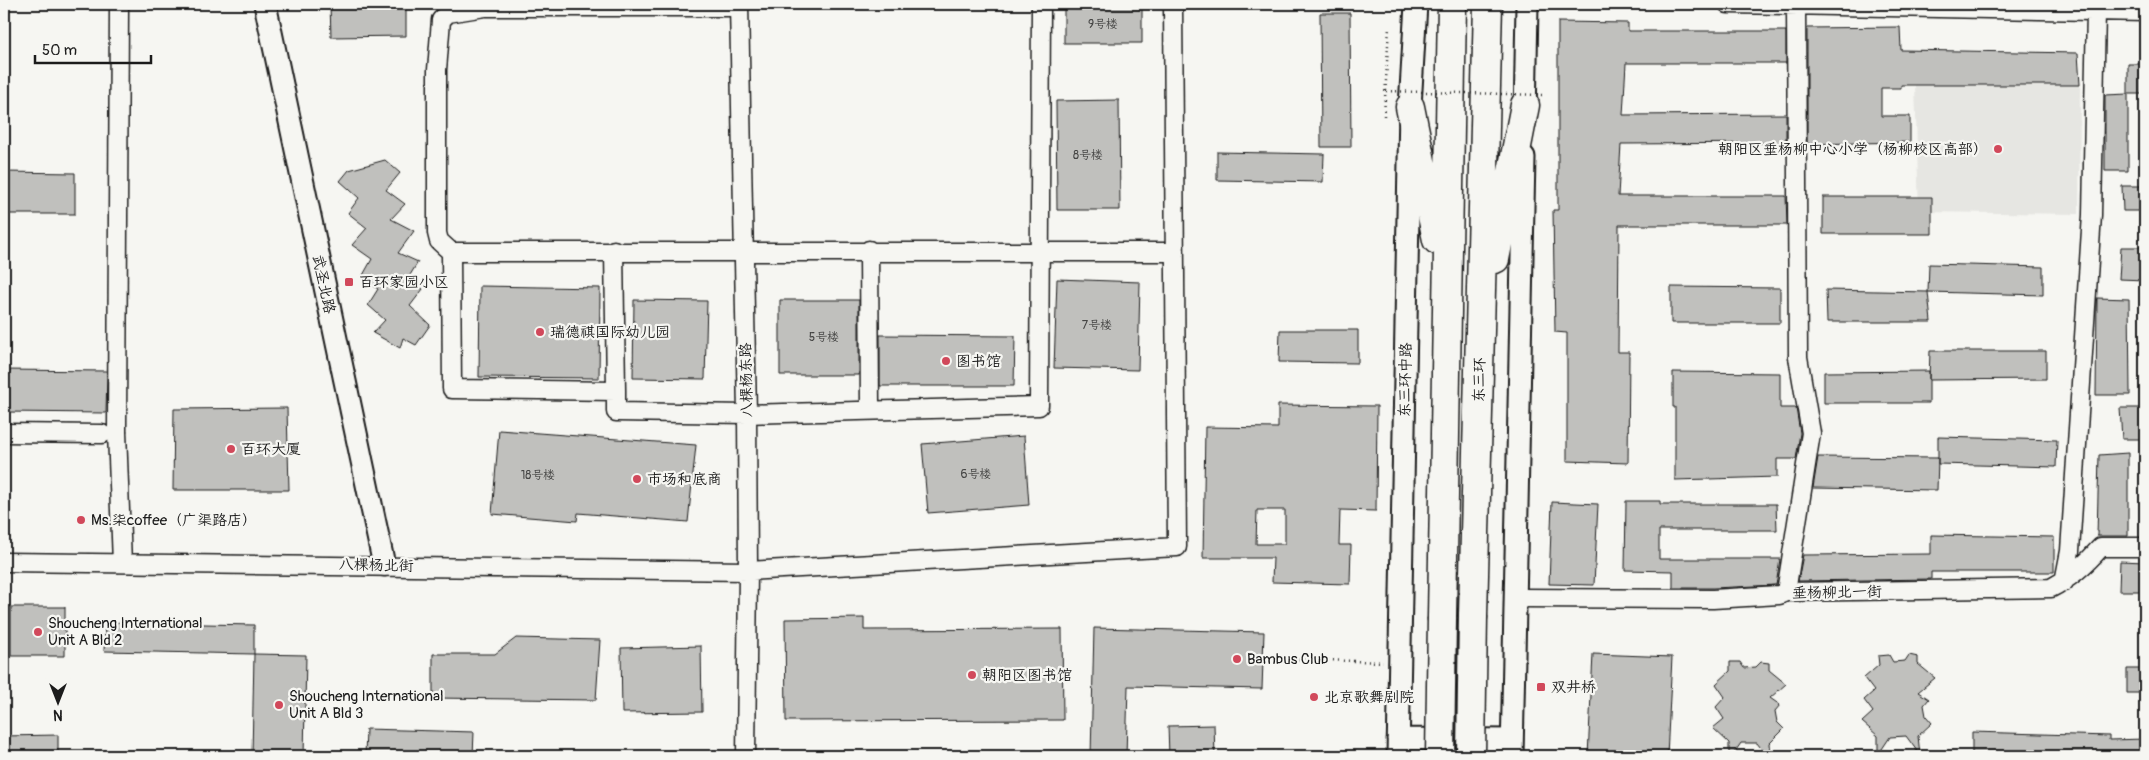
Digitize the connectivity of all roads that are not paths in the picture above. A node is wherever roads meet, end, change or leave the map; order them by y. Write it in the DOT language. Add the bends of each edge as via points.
graph roads {
  1 [pos="119,4"];
  2 [pos="265,4"];
  3 [pos="1041,4"];
  4 [pos="1174,4"];
  5 [pos="1416,4"];
  6 [pos="1452,4"];
  7 [pos="1488,4"];
  8 [pos="1527,4"];
  9 [pos="1728,4"];
  10 [pos="739,5"];
  11 [pos="1796,5"];
  12 [pos="2096,11"];
  13 [pos="2145,12"];
  14 [pos="1533,100"];
  15 [pos="1410,107"];
  16 [pos="614,250"];
  17 [pos="743,250"];
  18 [pos="869,250"];
  19 [pos="1040,251"];
  20 [pos="451,252"];
  21 [pos="1175,252"];
  22 [pos="1447,290"];
  23 [pos="1480,336"];
  24 [pos="616,391"];
  25 [pos="870,410"];
  26 [pos="747,414"];
  27 [pos="4,433"];
  28 [pos="102,434"];
  29 [pos="2145,548"];
  30 [pos="4,562"];
  31 [pos="122,563"];
  32 [pos="384,565"];
  33 [pos="748,571"];
  34 [pos="2064,582"];
  35 [pos="1786,592"];
  36 [pos="1515,598"];
  37 [pos="1398,748"];
  38 [pos="1512,748"];
  39 [pos="746,756"];
  40 [pos="1440,756"];
  41 [pos="1470,756"];
  1 -- 31 [label="street" via="117,432"];
  2 -- 32 [label="street, 武圣北路"];
  3 -- 19 [label="street"];
  4 -- 21 [label="street"];
  5 -- 15 [label="street, 东三环中路"];
  6 -- 22 [label="highway"];
  7 -- 23 [label="highway, 东三环"];
  8 -- 14 [label="street"];
  9 -- 11 [label="street"];
  10 -- 17 [label="street, 八棵杨东路"];
  10 -- 20 [label="street" via="485,7 448,13 442,20 437,70 437,233 439,241"];
  11 -- 12 [label="street"];
  11 -- 35 [label="street" via="1798,357 1811,433"];
  12 -- 13 [label="street"];
  12 -- 34 [label="street" via="2092,215 2070,551"];
  14 -- 23 [label="highway"];
  14 -- 36 [label="street"];
  15 -- 22 [label="highway"];
  15 -- 37 [label="street, 东三环中路"];
  16 -- 17 [label="street"];
  16 -- 20 [label="street"];
  16 -- 24 [label="street"];
  17 -- 18 [label="street"];
  17 -- 26 [label="street, 八棵杨东路"];
  18 -- 19 [label="street"];
  18 -- 25 [label="street"];
  19 -- 21 [label="street"];
  19 -- 25 [label="street" via="1039,406"];
  20 -- 24 [label="street" via="452,389"];
  21 -- 33 [label="street, 八棵杨北街" via="1176,547"];
  22 -- 40 [label="highway, bridge"];
  23 -- 41 [label="highway, 东三环, bridge"];
  24 -- 26 [label="street" via="616,412"];
  25 -- 26 [label="street"];
  26 -- 33 [label="street, 八棵杨东路"];
  27 -- 28 [label="street"];
  29 -- 34 [label="street, 垂杨柳北一街" via="2101,547"];
  30 -- 31 [label="street, 八棵杨北街"];
  31 -- 32 [label="street, 八棵杨北街"];
  32 -- 33 [label="street, 八棵杨北街"];
  33 -- 39 [label="street, 八棵杨东路"];
  34 -- 35 [label="street, 垂杨柳北一街" via="2051,588"];
  35 -- 36 [label="street, 垂杨柳北一街" via="1779,596 1713,599"];
  36 -- 38 [label="street"];
  37 -- 38 [label="street"];
}
